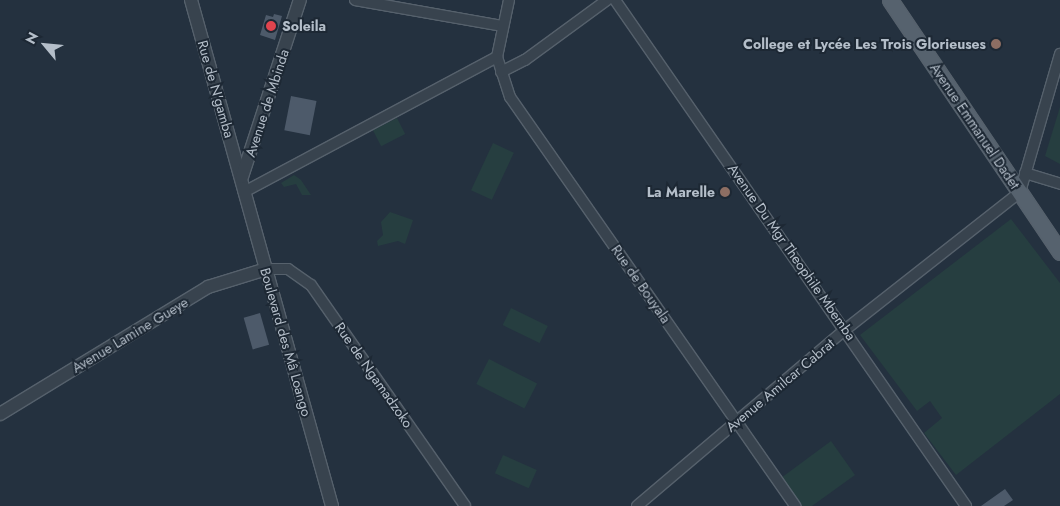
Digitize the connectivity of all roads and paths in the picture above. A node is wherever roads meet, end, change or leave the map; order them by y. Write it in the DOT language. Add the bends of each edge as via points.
graph roads {
  1 [pos="191,0"];
  2 [pos="300,0"];
  3 [pos="355,0"];
  4 [pos="509,0"];
  5 [pos="607,0"];
  6 [pos="615,0"];
  7 [pos="890,0"];
  8 [pos="502,26"];
  9 [pos="1060,54"];
  10 [pos="496,56"];
  11 [pos="500,72"];
  12 [pos="1025,173"];
  13 [pos="242,178"];
  14 [pos="1060,184"];
  15 [pos="244,192"];
  16 [pos="1020,192"];
  17 [pos="1060,252"];
  18 [pos="266,269"];
  19 [pos="846,330"];
  20 [pos="0,414"];
  21 [pos="737,421"];
  22 [pos="332,506"];
  23 [pos="465,506"];
  24 [pos="637,506"];
  25 [pos="795,506"];
  26 [pos="966,506"];
  1 -- 13 [label="street, Rue de N'gamba"];
  2 -- 13 [label="street, Avenue de Mbinda"];
  3 -- 8 [label="street"];
  4 -- 8 [label="street"];
  5 -- 11 [label="street" via="524,60"];
  6 -- 19 [label="street, Avenue Du Mgr Theophile Mbemba"];
  7 -- 16 [label="main road, Avenue Emmanuel Dadet"];
  8 -- 10 [label="street"];
  9 -- 12 [label="street"];
  10 -- 11 [label="street, Rue de Bouyala"];
  10 -- 15 [label="street"];
  11 -- 21 [label="street, Rue de Bouyala" via="510,98"];
  12 -- 14 [label="street"];
  12 -- 16 [label="street"];
  13 -- 15 [label="street, Boulevard des Mâ Loango"];
  15 -- 18 [label="street, Boulevard des Mâ Loango"];
  16 -- 17 [label="main road, Avenue Emmanuel Dadet"];
  16 -- 19 [label="street, Avenue Amilcar Cabrat"];
  18 -- 20 [label="street, Avenue Lamine Gueye" via="208,287"];
  18 -- 22 [label="street, Boulevard des Mâ Loango"];
  18 -- 23 [label="street, Rue de Ngamadzoko" via="288,269 311,285"];
  19 -- 21 [label="street, Avenue Amilcar Cabrat"];
  19 -- 26 [label="street, Avenue Du Mgr Theophile Mbemba"];
  21 -- 24 [label="street, Avenue Amilcar Cabrat"];
  21 -- 25 [label="street, Rue de Bouyala"];
}
